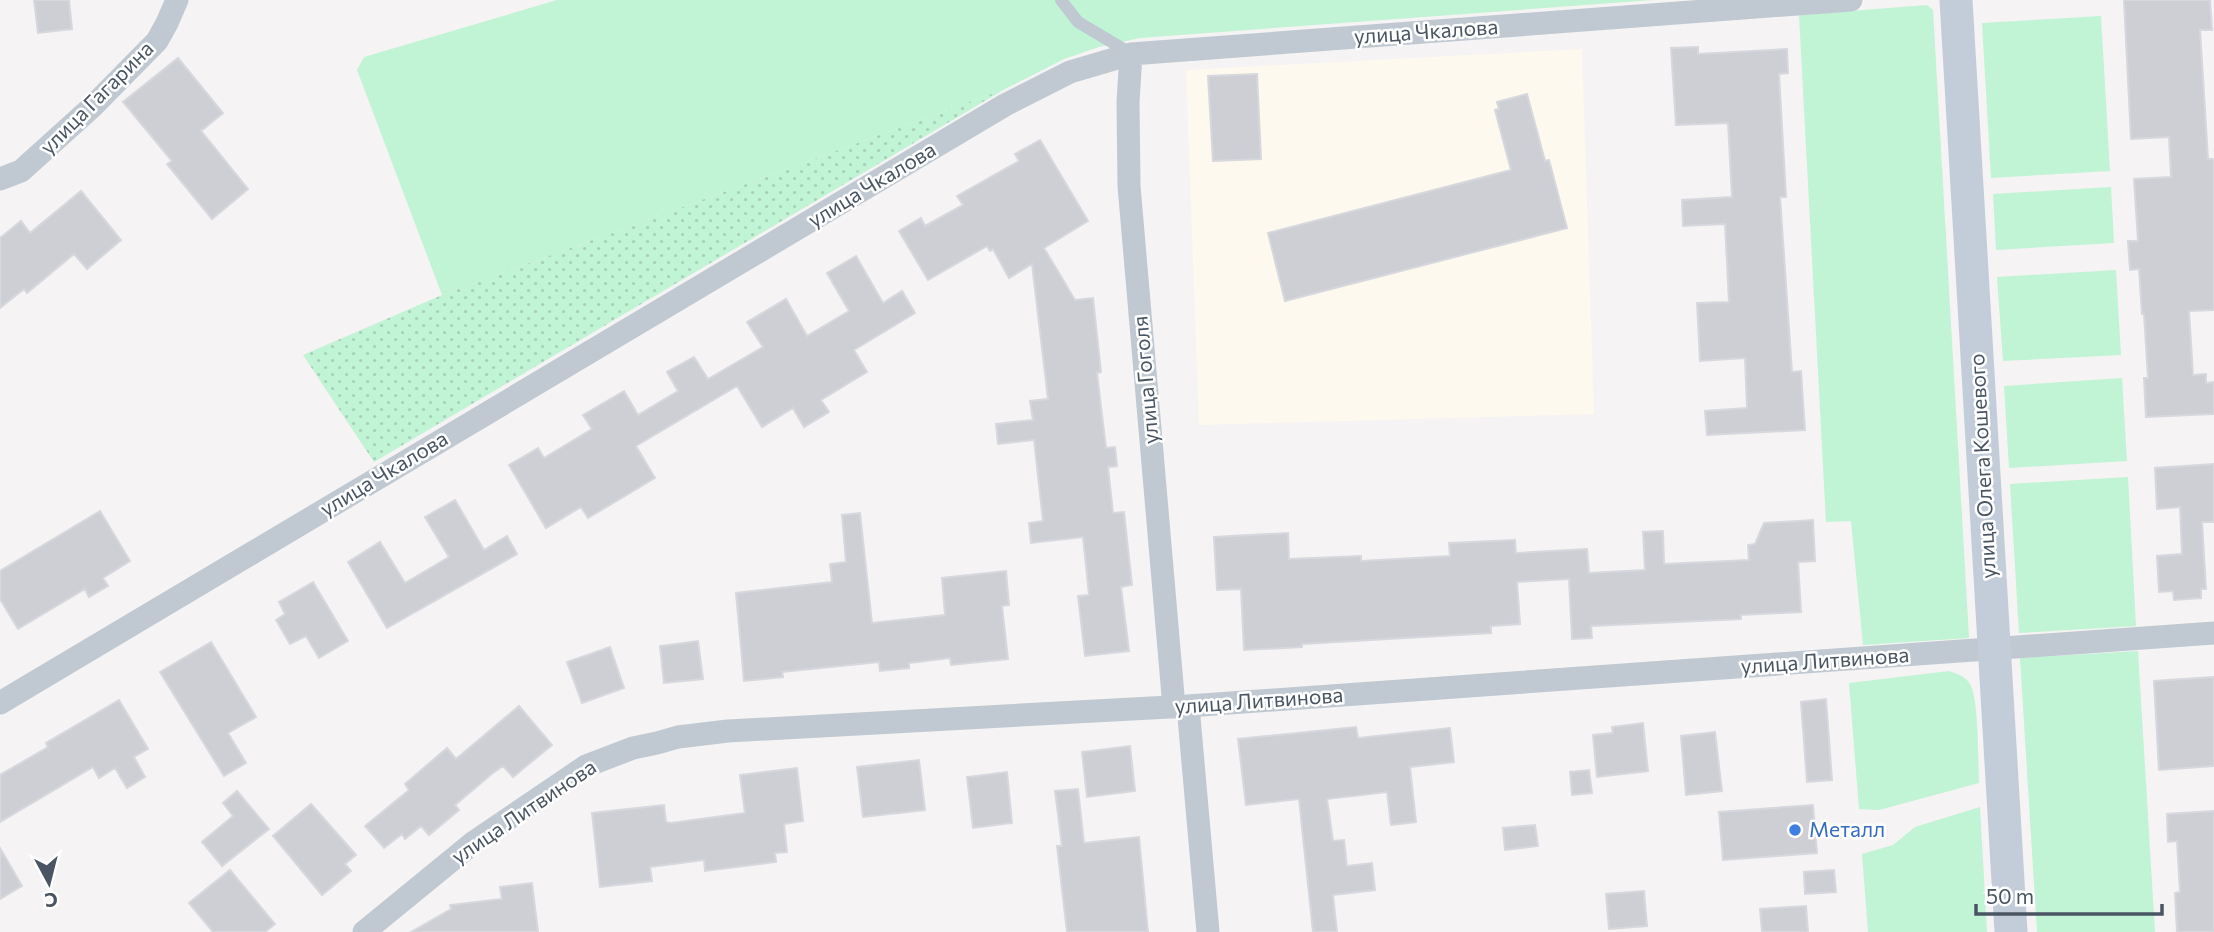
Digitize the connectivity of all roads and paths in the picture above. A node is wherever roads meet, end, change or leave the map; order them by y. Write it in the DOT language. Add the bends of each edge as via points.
graph roads {
  1 [pos="177,0"];
  2 [pos="1060,0"];
  3 [pos="1851,0"];
  4 [pos="1956,0"];
  5 [pos="1131,54"];
  6 [pos="0,179"];
  7 [pos="2214,633"];
  8 [pos="1994,649"];
  9 [pos="0,703"];
  10 [pos="1181,706"];
  11 [pos="364,932"];
  12 [pos="1208,932"];
  13 [pos="2011,932"];
  1 -- 6 [label="street, улица Гагарина" via="157,41 92,107 22,171"];
  2 -- 5 [label="lane" via="1078,22"];
  3 -- 5 [label="street, улица Чкалова"];
  4 -- 8 [label="main road, улица Олега Кошевого"];
  5 -- 9 [label="street, улица Чкалова" via="1070,72 1005,105"];
  5 -- 10 [label="street, улица Гоголя" via="1129,186"];
  7 -- 8 [label="street, улица Литвинова"];
  8 -- 10 [label="street, улица Литвинова"];
  8 -- 13 [label="main road, улица Олега Кошевого"];
  10 -- 11 [label="street, улица Литвинова" via="728,731 633,748 586,766 545,793 474,842"];
  10 -- 12 [label="street, улица Гоголя"];
}
